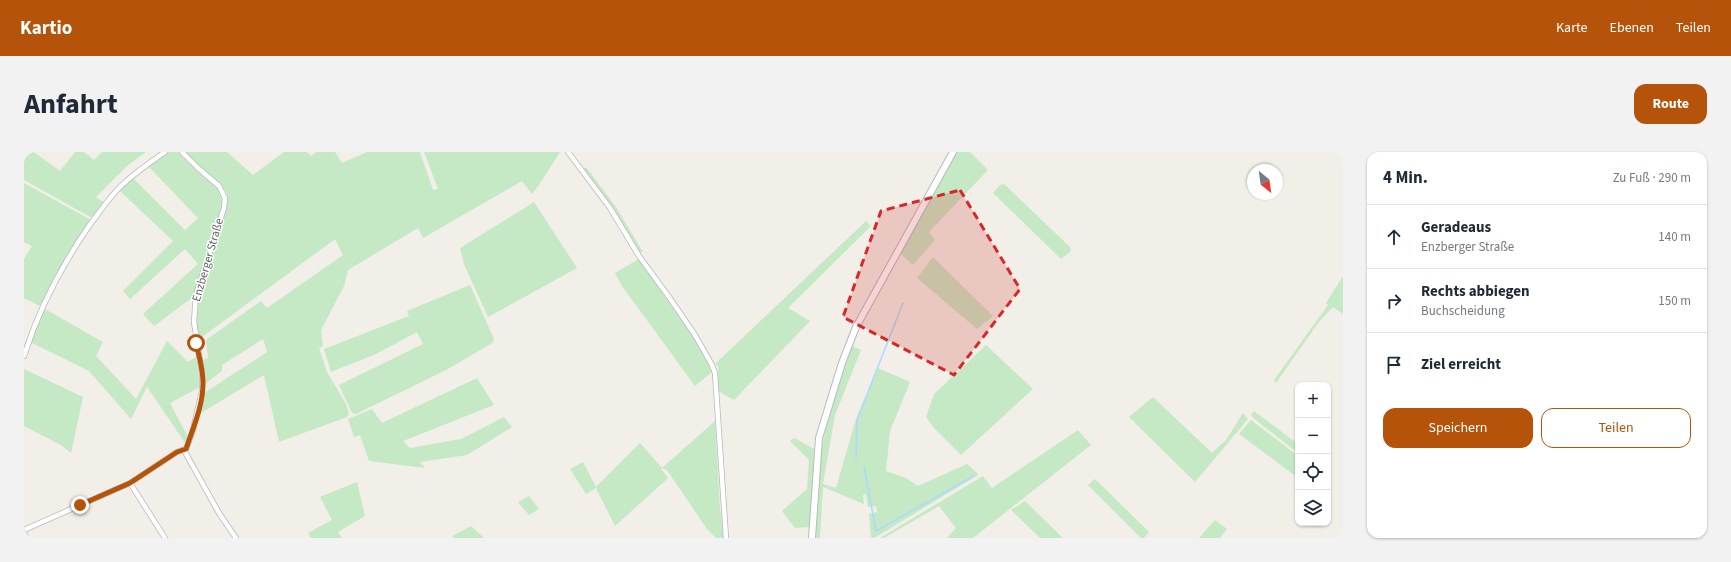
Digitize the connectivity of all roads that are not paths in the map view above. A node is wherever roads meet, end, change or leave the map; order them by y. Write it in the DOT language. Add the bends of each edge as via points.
graph roads {
  1 [pos="165,152"];
  2 [pos="182,152"];
  3 [pos="568,152"];
  4 [pos="953,152"];
  5 [pos="24,356"];
  6 [pos="186,449"];
  7 [pos="130,483"];
  8 [pos="24,532"];
  9 [pos="27,538"];
  10 [pos="165,538"];
  11 [pos="236,538"];
  12 [pos="726,538"];
  13 [pos="812,538"];
  1 -- 5 [label="street" via="118,189 78,243 43,302"];
  2 -- 6 [label="street, Enzberger Straße" via="219,186 225,198 196,295 194,322 202,391"];
  3 -- 12 [label="street" via="610,208 639,256 695,335 712,365 715,373"];
  4 -- 13 [label="main road" via="856,327 842,364 819,438"];
  6 -- 7 [label="street" via="177,452"];
  6 -- 11 [label="street" via="186,456"];
  7 -- 8 [label="street"];
  7 -- 10 [label="street"];
  8 -- 9 [label="street"];
}
